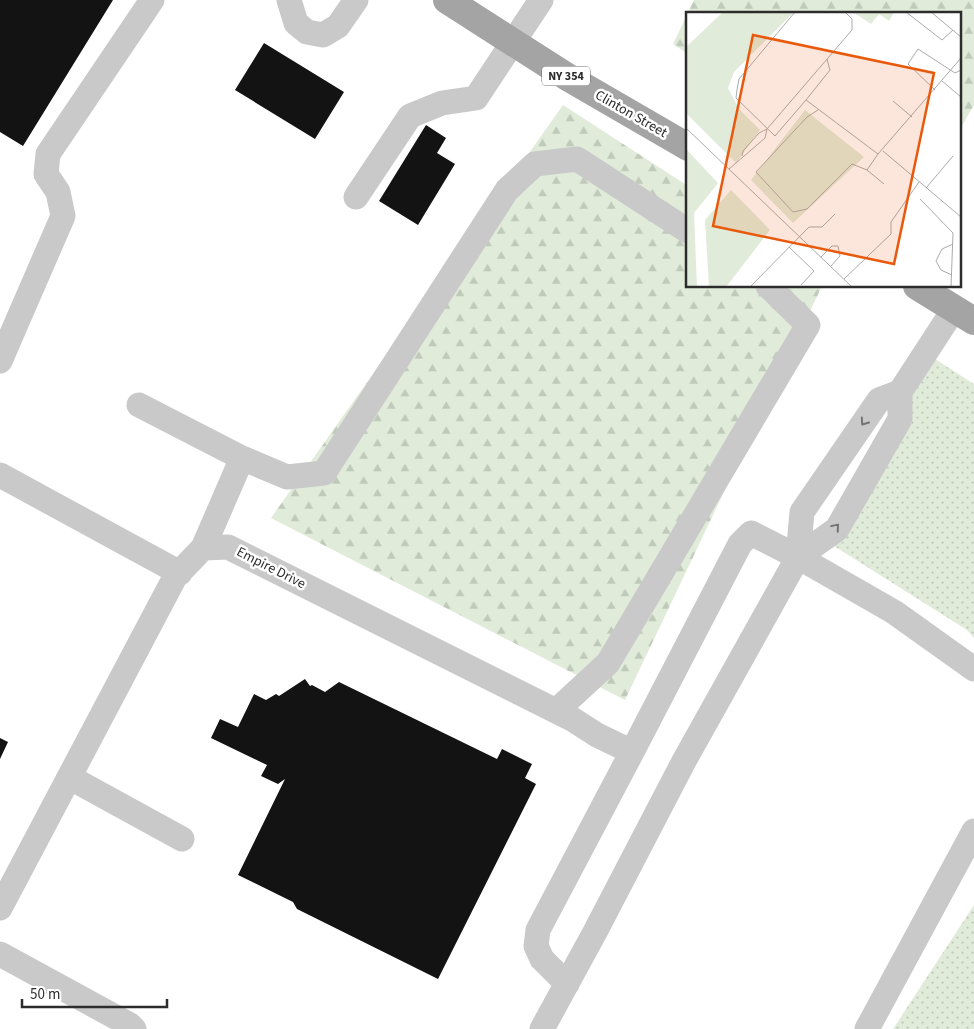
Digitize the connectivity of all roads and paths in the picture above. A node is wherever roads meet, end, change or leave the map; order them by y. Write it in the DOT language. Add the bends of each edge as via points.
graph roads {
  1 [pos="152,0"];
  2 [pos="289,0"];
  3 [pos="356,0"];
  4 [pos="447,0"];
  5 [pos="541,0"];
  6 [pos="514,42"];
  7 [pos="686,146"];
  8 [pos="356,197"];
  9 [pos="686,230"];
  10 [pos="770,288"];
  11 [pos="921,288"];
  12 [pos="964,315"];
  13 [pos="0,362"];
  14 [pos="900,392"];
  15 [pos="139,405"];
  16 [pos="242,458"];
  17 [pos="0,475"];
  18 [pos="203,548"];
  19 [pos="798,557"];
  20 [pos="180,572"];
  21 [pos="974,669"];
  22 [pos="564,715"];
  23 [pos="632,752"];
  24 [pos="69,777"];
  25 [pos="974,831"];
  26 [pos="182,839"];
  27 [pos="0,908"];
  28 [pos="0,954"];
  29 [pos="567,984"];
  30 [pos="134,1029"];
  31 [pos="542,1029"];
  32 [pos="867,1029"];
  1 -- 13 [label="street" via="48,154 46,174 58,192 63,216"];
  2 -- 3 [label="street" via="296,23 308,32 323,34 338,26"];
  4 -- 6 [label="main road, Clinton Street / NY 354"];
  5 -- 6 [label="street"];
  6 -- 7 [label="main road, Clinton Street / NY 354"];
  6 -- 8 [label="street" via="476,98 442,103 410,116"];
  9 -- 16 [label="street" via="577,159 535,164 507,190 324,472 287,477"];
  10 -- 22 [label="street" via="808,326 608,662"];
  11 -- 12 [label="main road"];
  12 -- 14 [label="street"];
  19 -- 14 [label="street, one-way" via="836,529 900,419"];
  14 -- 19 [label="street, one-way" via="879,400 802,512"];
  15 -- 16 [label="street"];
  16 -- 18 [label="street"];
  17 -- 20 [label="street"];
  18 -- 20 [label="street"];
  18 -- 22 [label="street, Empire Drive" via="228,546"];
  19 -- 21 [label="street" via="894,612"];
  19 -- 23 [label="street" via="751,533 740,544"];
  19 -- 29 [label="street" via="684,761"];
  20 -- 24 [label="street"];
  22 -- 23 [label="street, Empire Drive"];
  23 -- 29 [label="street" via="538,930 536,946 542,959"];
  24 -- 26 [label="street"];
  24 -- 27 [label="street"];
  25 -- 32 [label="street"];
  28 -- 30 [label="street"];
  29 -- 31 [label="street"];
}
